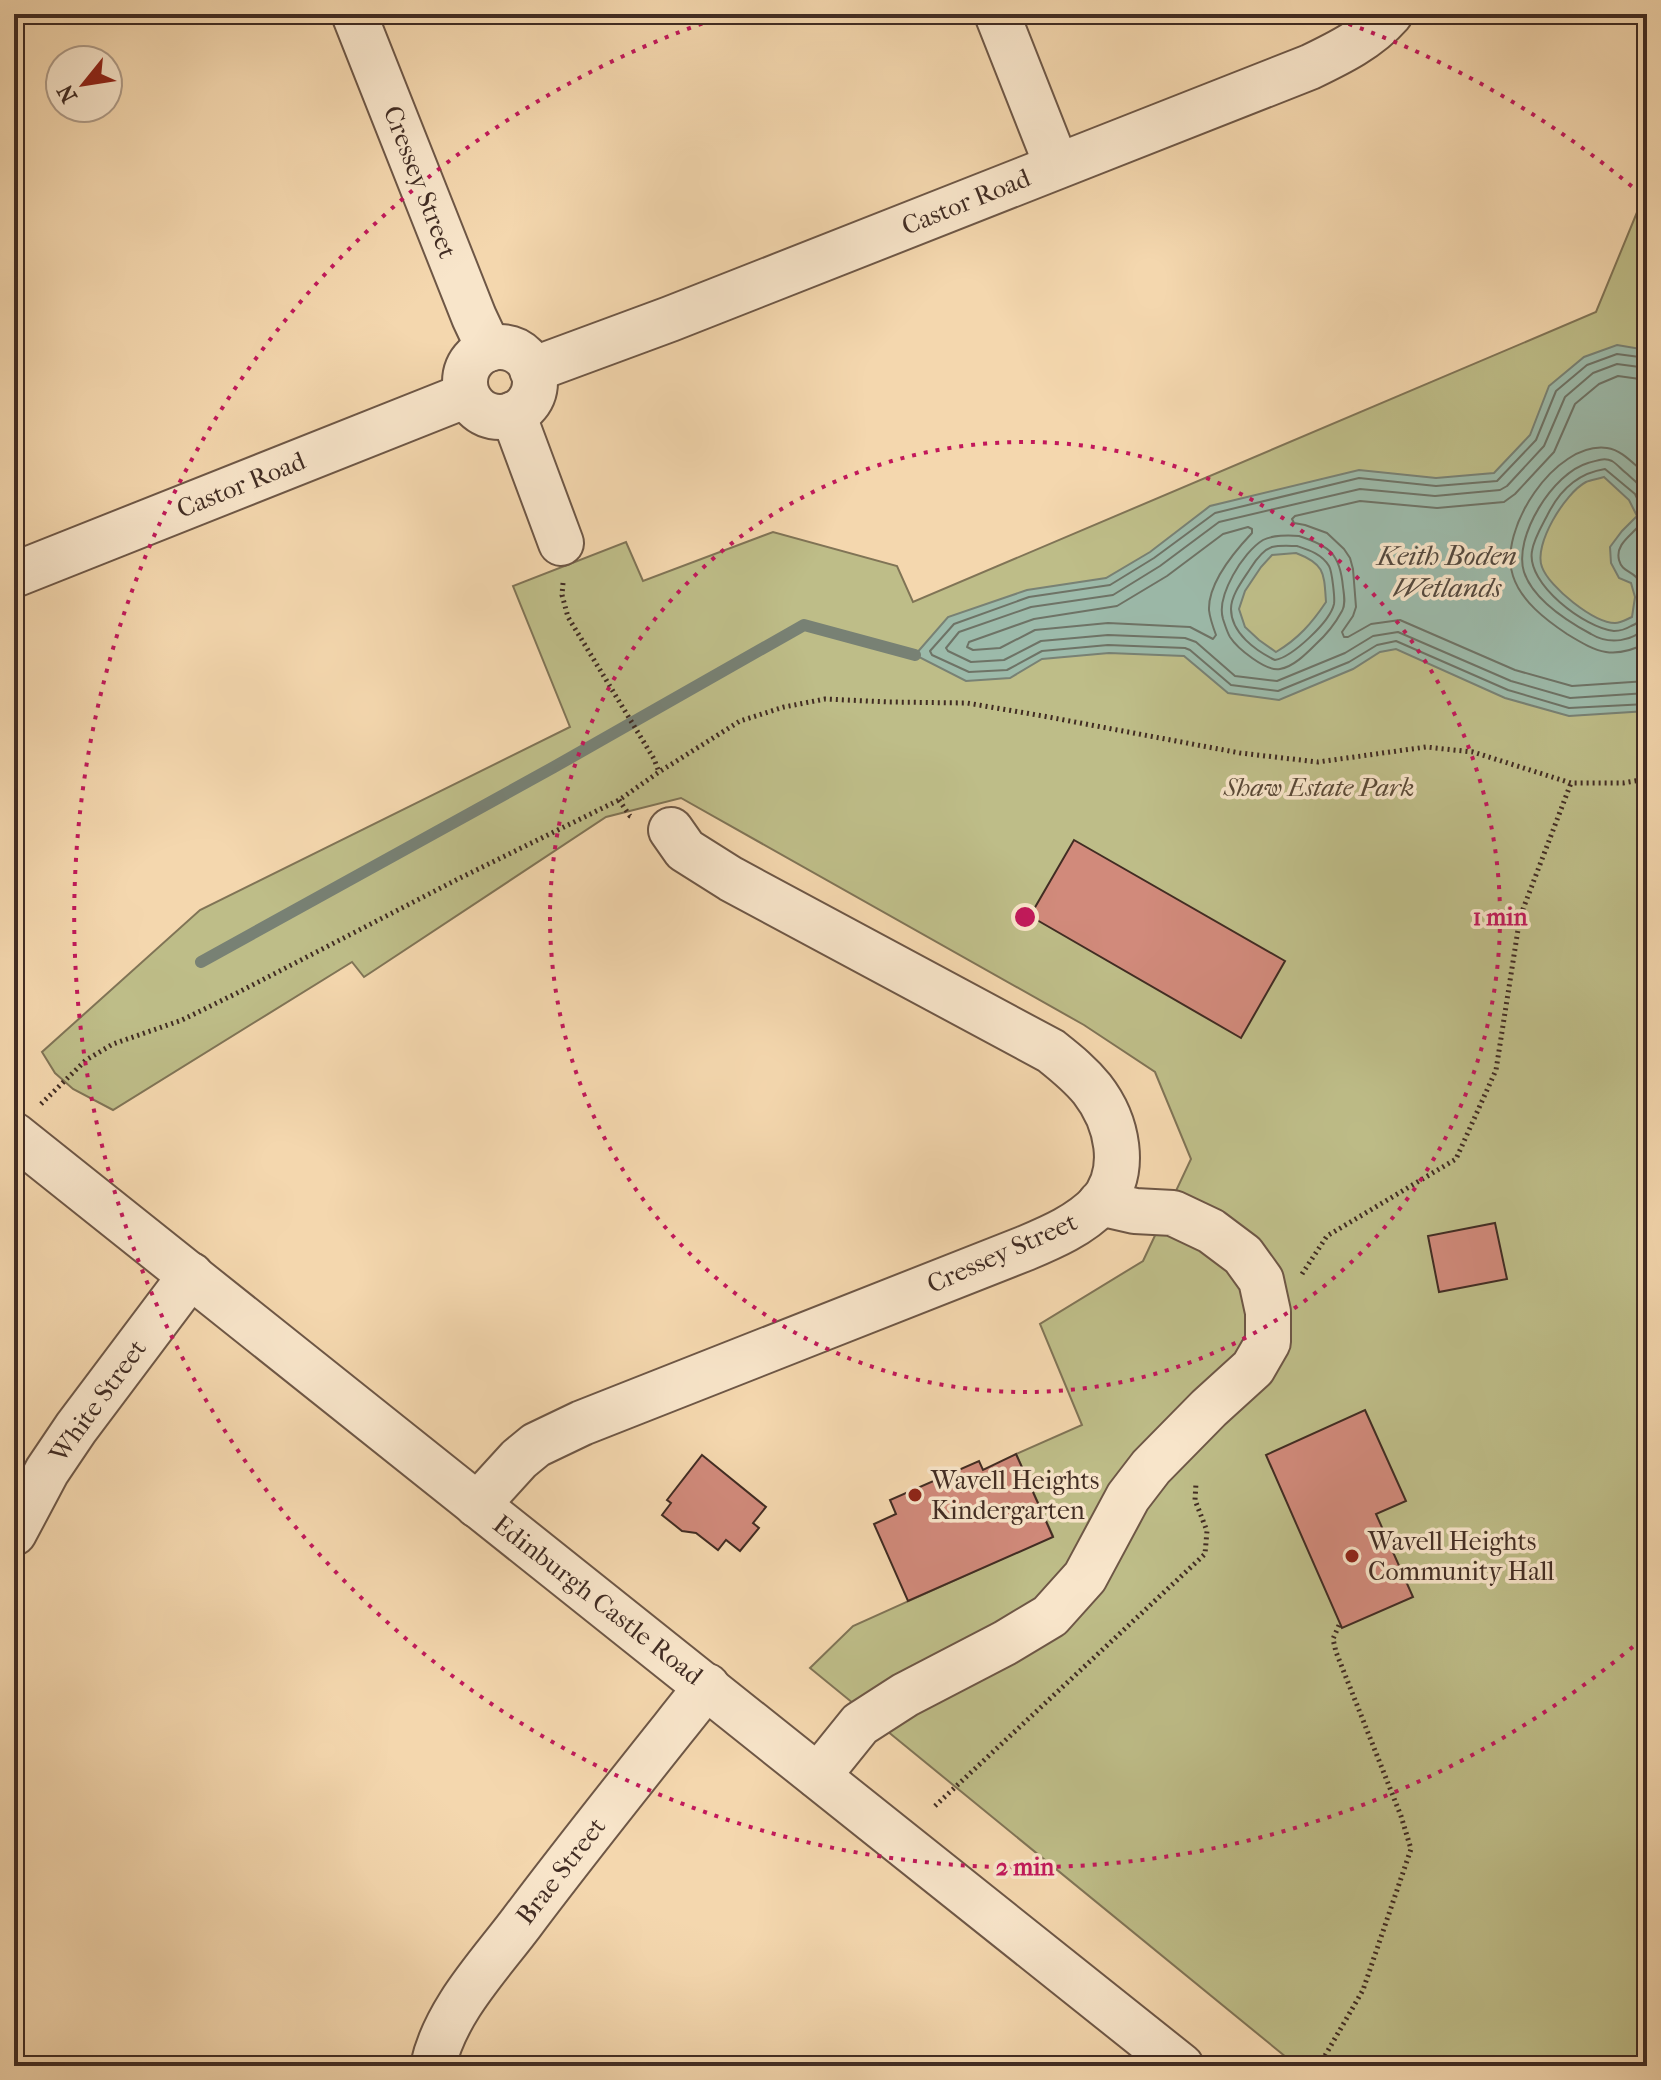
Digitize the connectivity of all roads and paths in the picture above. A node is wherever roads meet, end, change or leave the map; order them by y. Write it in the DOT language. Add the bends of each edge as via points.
graph roads {
  1 [pos="354,14"];
  2 [pos="997,14"];
  3 [pos="1390,14"];
  4 [pos="1057,166"];
  5 [pos="489,349"];
  6 [pos="532,370"];
  7 [pos="467,395"];
  8 [pos="513,414"];
  9 [pos="561,543"];
  10 [pos="14,575"];
  11 [pos="659,772"];
  12 [pos="1647,779"];
  13 [pos="1571,783"];
  14 [pos="671,830"];
  15 [pos="24,1123"];
  16 [pos="1100,1203"];
  17 [pos="191,1275"];
  18 [pos="1268,1312"];
  19 [pos="1181,1437"];
  20 [pos="477,1505"];
  21 [pos="14,1533"];
  22 [pos="1340,1623"];
  23 [pos="707,1686"];
  24 [pos="818,1776"];
  25 [pos="935,1806"];
  26 [pos="433,2066"];
  27 [pos="1181,2066"];
  28 [pos="1319,2066"];
  1 -- 5 [label="street, Cressey Street"];
  2 -- 4 [label="street"];
  3 -- 4 [label="street, Castor Road" via="1362,39 1310,67"];
  4 -- 6 [label="street, Castor Road"];
  5 -- 6 [label="street" via="519,353"];
  5 -- 7 [label="street" via="471,362"];
  6 -- 8 [label="street" via="530,401"];
  7 -- 8 [label="street" via="491,416"];
  7 -- 10 [label="street, Castor Road"];
  8 -- 9 [label="street"];
  9 -- 11 [label="path" via="568,617"];
  11 -- 13 [label="path" via="740,721 825,699 967,703 1240,753 1318,762 1426,747 1473,752"];
  11 -- 15 [label="path" via="619,800 235,994 113,1044 86,1060"];
  12 -- 13 [label="path"];
  13 -- 18 [label="path" via="1520,917 1496,1070 1456,1159 1327,1236 1294,1286"];
  14 -- 16 [label="street, Cressey Street" via="685,850 721,874 1051,1051 1073,1068 1106,1112 1116,1143 1118,1166"];
  15 -- 17 [label="street, Edinburgh Castle Road"];
  16 -- 18 [label="street" via="1173,1213 1211,1231 1243,1255 1261,1280"];
  16 -- 20 [label="street, Cressey Street" via="1061,1232 1026,1248 536,1445"];
  17 -- 20 [label="street, Edinburgh Castle Road"];
  17 -- 21 [label="street, White Street" via="76,1428"];
  18 -- 19 [label="street" via="1268,1342 1253,1368"];
  19 -- 24 [label="street" via="1128,1497 1085,1577 1050,1616 860,1724"];
  19 -- 25 [label="path" via="1197,1468 1195,1500 1207,1531 1205,1554"];
  20 -- 23 [label="street, Edinburgh Castle Road"];
  22 -- 28 [label="path" via="1333,1639 1336,1652 1411,1849 1363,1990"];
  23 -- 24 [label="street, Edinburgh Castle Road"];
  23 -- 26 [label="street, Brae Street" via="474,1985 451,2019"];
  24 -- 27 [label="street, Edinburgh Castle Road"];
}
